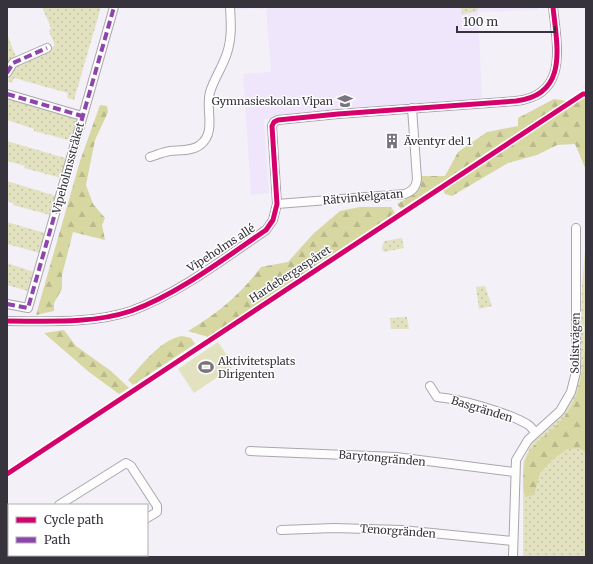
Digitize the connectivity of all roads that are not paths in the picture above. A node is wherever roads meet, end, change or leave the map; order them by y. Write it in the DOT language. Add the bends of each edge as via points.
graph roads {
  1 [pos="114,7"];
  2 [pos="230,7"];
  3 [pos="553,7"];
  4 [pos="47,48"];
  5 [pos="7,73"];
  6 [pos="7,94"];
  7 [pos="412,108"];
  8 [pos="82,116"];
  9 [pos="150,157"];
  10 [pos="277,204"];
  11 [pos="576,228"];
  12 [pos="7,304"];
  13 [pos="7,321"];
  14 [pos="430,386"];
  15 [pos="536,433"];
  16 [pos="250,451"];
  17 [pos="514,472"];
  18 [pos="61,504"];
  19 [pos="148,517"];
  20 [pos="281,530"];
  21 [pos="513,541"];
  22 [pos="513,557"];
  1 -- 8 [label="street, Vipeholmsstråket"];
  2 -- 9 [label="street" via="231,37 210,92 210,127 206,140 199,146"];
  3 -- 7 [label="street, Vipeholms allé" via="557,60 553,80 536,96 516,101"];
  4 -- 5 [label="street" via="13,63"];
  6 -- 8 [label="street"];
  7 -- 10 [label="street, Rätvinkelgatan" via="417,180 411,191 405,194"];
  7 -- 10 [label="street, Vipeholms allé" via="295,117 274,122 272,126"];
  8 -- 12 [label="street, Vipeholmsstråket" via="28,308"];
  10 -- 13 [label="street, Vipeholms allé" via="273,220 266,230 191,280 130,311 71,321"];
  11 -- 15 [label="street, Solistvägen" via="576,372 571,392 560,411"];
  14 -- 15 [label="street, Basgränden" via="437,397 505,415 528,424"];
  15 -- 17 [label="street, Solistvägen" via="519,452"];
  16 -- 17 [label="street, Barytongränden" via="396,457"];
  17 -- 21 [label="street, Solistvägen"];
  18 -- 19 [label="street" via="126,463 131,466 157,506 157,512"];
  20 -- 21 [label="street, Tenorgränden" via="402,530"];
  21 -- 22 [label="street, Solistvägen"];
}
